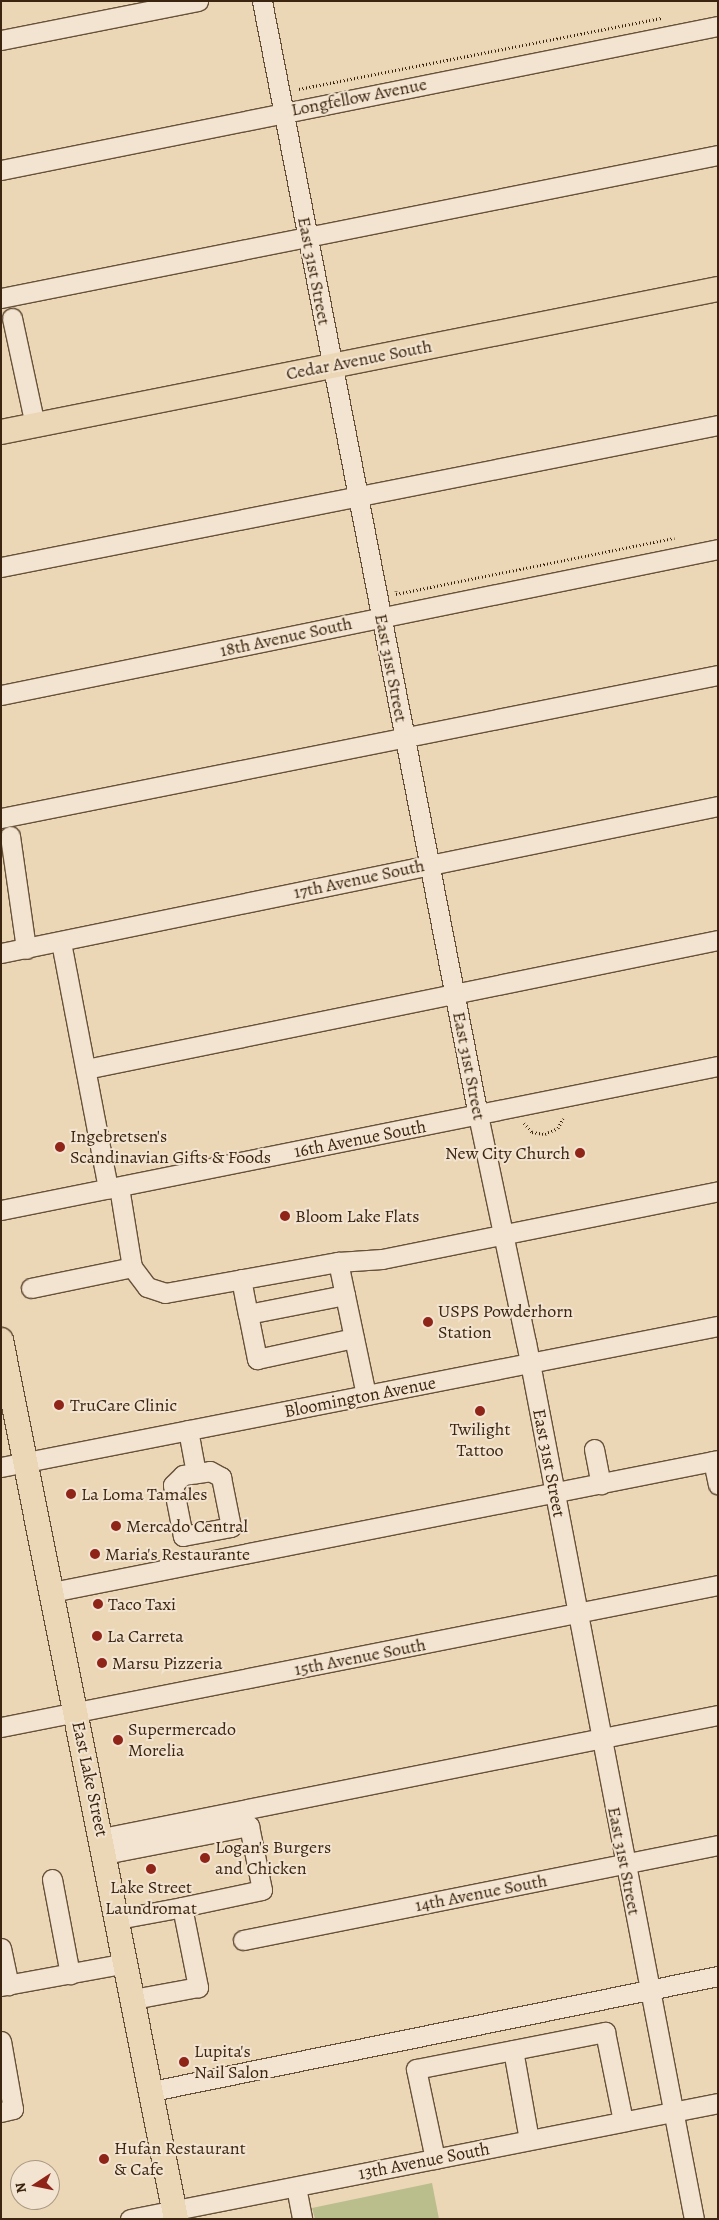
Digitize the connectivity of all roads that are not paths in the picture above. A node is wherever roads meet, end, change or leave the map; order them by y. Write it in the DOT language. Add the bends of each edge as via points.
graph roads {
  1 [pos="198,1"];
  2 [pos="262,1"];
  3 [pos="718,26"];
  4 [pos="1,40"];
  5 [pos="284,112"];
  6 [pos="718,155"];
  7 [pos="1,170"];
  8 [pos="308,238"];
  9 [pos="718,289"];
  10 [pos="1,298"];
  11 [pos="12,318"];
  12 [pos="332,366"];
  13 [pos="35,425"];
  14 [pos="718,425"];
  15 [pos="1,432"];
  16 [pos="357,495"];
  17 [pos="718,549"];
  18 [pos="1,567"];
  19 [pos="382,617"];
  20 [pos="718,675"];
  21 [pos="1,695"];
  22 [pos="404,737"];
  23 [pos="718,806"];
  24 [pos="1,818"];
  25 [pos="10,836"];
  26 [pos="429,864"];
  27 [pos="718,940"];
  28 [pos="60,942"];
  29 [pos="26,948"];
  30 [pos="1,953"];
  31 [pos="456,992"];
  32 [pos="718,1066"];
  33 [pos="86,1069"];
  34 [pos="478,1115"];
  35 [pos="113,1188"];
  36 [pos="718,1191"];
  37 [pos="1,1210"];
  38 [pos="503,1232"];
  39 [pos="338,1262"];
  40 [pos="132,1267"];
  41 [pos="241,1280"];
  42 [pos="31,1288"];
  43 [pos="345,1296"];
  44 [pos="248,1314"];
  45 [pos="718,1326"];
  46 [pos="354,1338"];
  47 [pos="2,1350"];
  48 [pos="530,1363"];
  49 [pos="366,1396"];
  50 [pos="188,1430"];
  51 [pos="594,1449"];
  52 [pos="716,1460"];
  53 [pos="26,1462"];
  54 [pos="1,1467"];
  55 [pos="196,1473"];
  56 [pos="601,1484"];
  57 [pos="718,1484"];
  58 [pos="555,1492"];
  59 [pos="718,1584"];
  60 [pos="52,1592"];
  61 [pos="578,1613"];
  62 [pos="76,1714"];
  63 [pos="718,1715"];
  64 [pos="1,1727"];
  65 [pos="600,1739"];
  66 [pos="718,1845"];
  67 [pos="104,1846"];
  68 [pos="625,1864"];
  69 [pos="52,1879"];
  70 [pos="182,1907"];
  71 [pos="118,1919"];
  72 [pos="243,1940"];
  73 [pos="1,1948"];
  74 [pos="126,1963"];
  75 [pos="70,1974"];
  76 [pos="718,1976"];
  77 [pos="5,1986"];
  78 [pos="650,1988"];
  79 [pos="134,1999"];
  80 [pos="1,2040"];
  81 [pos="512,2050"];
  82 [pos="152,2091"];
  83 [pos="718,2103"];
  84 [pos="673,2111"];
  85 [pos="1,2112"];
  86 [pos="623,2121"];
  87 [pos="529,2140"];
  88 [pos="435,2159"];
  89 [pos="296,2187"];
  90 [pos="176,2214"];
  91 [pos="130,2219"];
  92 [pos="302,2219"];
  93 [pos="694,2219"];
  1 -- 4 [label="street"];
  2 -- 5 [label="street, East 31st Street"];
  3 -- 5 [label="street, Longfellow Avenue"];
  5 -- 7 [label="street, Longfellow Avenue"];
  5 -- 8 [label="street, East 31st Street"];
  6 -- 8 [label="street"];
  8 -- 10 [label="street"];
  8 -- 12 [label="street, East 31st Street"];
  9 -- 12 [label="main road, Cedar Avenue South"];
  11 -- 13 [label="street"];
  12 -- 13 [label="main road, Cedar Avenue South"];
  12 -- 16 [label="street, East 31st Street"];
  13 -- 15 [label="main road, Cedar Avenue South"];
  14 -- 16 [label="street"];
  16 -- 18 [label="street"];
  16 -- 19 [label="street, East 31st Street"];
  17 -- 19 [label="street, 18th Avenue South"];
  19 -- 21 [label="street, 18th Avenue South"];
  19 -- 22 [label="street, East 31st Street"];
  20 -- 22 [label="street"];
  22 -- 24 [label="street"];
  22 -- 26 [label="street, East 31st Street"];
  23 -- 26 [label="street, 17th Avenue South"];
  25 -- 29 [label="street"];
  26 -- 28 [label="street, 17th Avenue South"];
  26 -- 31 [label="street, East 31st Street"];
  27 -- 31 [label="street"];
  28 -- 29 [label="street, 17th Avenue South"];
  28 -- 33 [label="street"];
  29 -- 30 [label="street, 17th Avenue South"];
  31 -- 33 [label="street"];
  31 -- 34 [label="street, East 31st Street"];
  32 -- 34 [label="street, 16th Avenue South"];
  33 -- 35 [label="street"];
  34 -- 35 [label="street, 16th Avenue South"];
  34 -- 38 [label="street, East 31st Street"];
  35 -- 37 [label="street, 16th Avenue South"];
  35 -- 40 [label="street"];
  36 -- 38 [label="street"];
  38 -- 39 [label="street" via="382,1259"];
  38 -- 48 [label="street, East 31st Street"];
  39 -- 41 [label="street"];
  39 -- 43 [label="street"];
  40 -- 41 [label="street" via="147,1287 165,1293"];
  40 -- 42 [label="street"];
  41 -- 44 [label="street"];
  43 -- 44 [label="street"];
  43 -- 46 [label="street"];
  44 -- 46 [label="street" via="257,1359"];
  45 -- 48 [label="street, Bloomington Avenue"];
  46 -- 49 [label="street"];
  47 -- 53 [label="main road, East Lake Street"];
  48 -- 49 [label="street, Bloomington Avenue"];
  48 -- 58 [label="street, East 31st Street"];
  49 -- 50 [label="street, Bloomington Avenue"];
  50 -- 53 [label="street, Bloomington Avenue"];
  50 -- 55 [label="street"];
  51 -- 56 [label="street"];
  52 -- 56 [label="street"];
  52 -- 57 [label="street"];
  53 -- 54 [label="street, Bloomington Avenue"];
  53 -- 60 [label="main road, East Lake Street"];
  56 -- 58 [label="street"];
  58 -- 60 [label="street"];
  58 -- 61 [label="street, East 31st Street"];
  59 -- 61 [label="street, 15th Avenue South"];
  60 -- 62 [label="main road, East Lake Street"];
  61 -- 62 [label="street, 15th Avenue South"];
  61 -- 65 [label="street, East 31st Street"];
  62 -- 64 [label="street, 15th Avenue South"];
  62 -- 67 [label="main road, East Lake Street"];
  63 -- 65 [label="street"];
  65 -- 67 [label="street"];
  65 -- 68 [label="street, East 31st Street"];
  66 -- 68 [label="street, 14th Avenue South"];
  67 -- 70 [label="street" via="250,1826 262,1890"];
  67 -- 71 [label="main road, East Lake Street"];
  68 -- 72 [label="street, 14th Avenue South"];
  68 -- 78 [label="street, East 31st Street"];
  69 -- 75 [label="street"];
  70 -- 71 [label="street"];
  70 -- 79 [label="street" via="198,1986"];
  71 -- 74 [label="main road, East Lake Street"];
  73 -- 77 [label="street"];
  74 -- 75 [label="street"];
  74 -- 79 [label="main road, East Lake Street"];
  75 -- 77 [label="street"];
  76 -- 78 [label="street"];
  78 -- 82 [label="street"];
  78 -- 84 [label="street, East 31st Street"];
  79 -- 82 [label="main road, East Lake Street"];
  80 -- 85 [label="street" via="13,2109"];
  81 -- 86 [label="street" via="605,2032"];
  81 -- 87 [label="street"];
  81 -- 88 [label="street" via="416,2069"];
  82 -- 90 [label="main road, East Lake Street"];
  83 -- 84 [label="street, 13th Avenue South"];
  84 -- 86 [label="street, 13th Avenue South"];
  84 -- 93 [label="street, East 31st Street"];
  86 -- 87 [label="street, 13th Avenue South"];
  87 -- 88 [label="street, 13th Avenue South"];
  88 -- 89 [label="street, 13th Avenue South"];
  89 -- 90 [label="street, 13th Avenue South"];
  89 -- 92 [label="street"];
  90 -- 91 [label="street, 13th Avenue South"];
}
